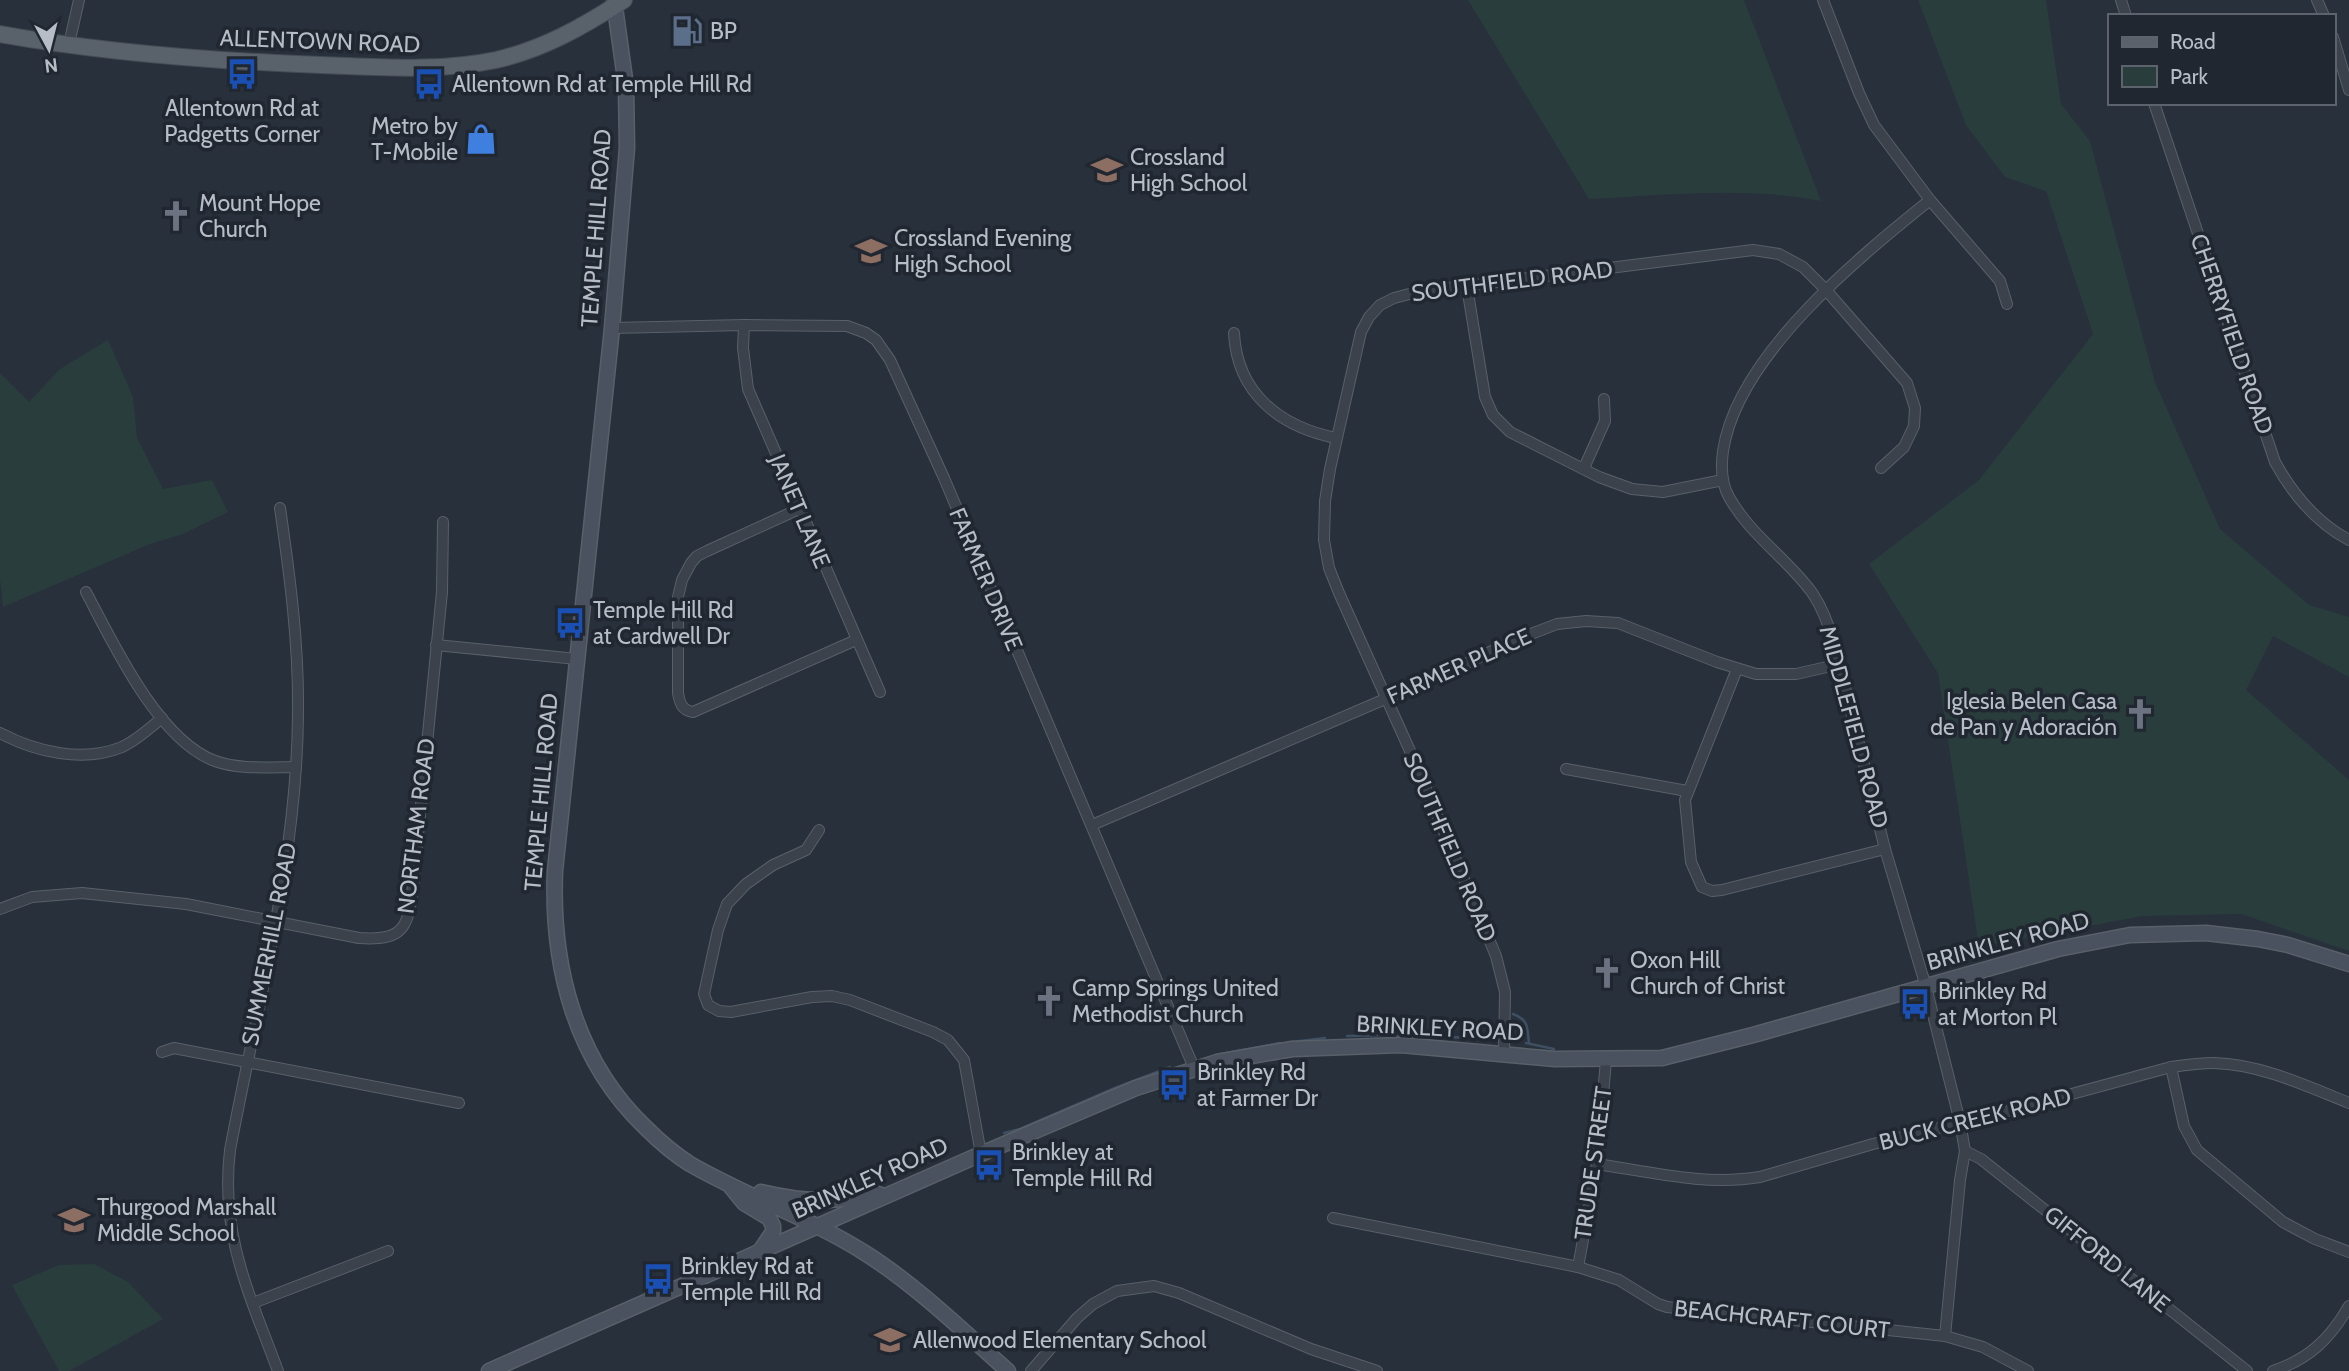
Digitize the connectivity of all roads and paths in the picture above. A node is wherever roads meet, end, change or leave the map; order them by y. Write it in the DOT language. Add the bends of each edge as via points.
graph roads {
  1 [pos="79,0"];
  2 [pos="1823,0"];
  3 [pos="618,2"];
  4 [pos="0,34"];
  5 [pos="69,44"];
  6 [pos="2335,44"];
  7 [pos="2349,90"];
  8 [pos="2155,105"];
  9 [pos="1930,200"];
  10 [pos="1467,287"];
  11 [pos="1826,290"];
  12 [pos="2007,304"];
  13 [pos="744,325"];
  14 [pos="612,328"];
  15 [pos="1234,333"];
  16 [pos="1604,399"];
  17 [pos="1336,438"];
  18 [pos="1584,468"];
  19 [pos="1881,468"];
  20 [pos="1723,480"];
  21 [pos="280,508"];
  22 [pos="799,509"];
  23 [pos="443,522"];
  24 [pos="2349,540"];
  25 [pos="86,592"];
  26 [pos="856,640"];
  27 [pos="436,645"];
  28 [pos="577,659"];
  29 [pos="1840,664"];
  30 [pos="1737,669"];
  31 [pos="880,692"];
  32 [pos="1387,698"];
  33 [pos="162,718"];
  34 [pos="0,733"];
  35 [pos="296,767"];
  36 [pos="1566,769"];
  37 [pos="1687,791"];
  38 [pos="1092,825"];
  39 [pos="820,830"];
  40 [pos="1885,849"];
  41 [pos="0,909"];
  42 [pos="275,920"];
  43 [pos="2349,964"];
  44 [pos="1926,987"];
  45 [pos="162,1052"];
  46 [pos="1504,1053"];
  47 [pos="1606,1060"];
  48 [pos="247,1061"];
  49 [pos="2171,1067"];
  50 [pos="1194,1068"];
  51 [pos="2349,1102"];
  52 [pos="459,1103"];
  53 [pos="1961,1122"];
  54 [pos="1965,1151"];
  55 [pos="981,1154"];
  56 [pos="1597,1164"];
  57 [pos="729,1184"];
  58 [pos="898,1191"];
  59 [pos="1333,1218"];
  60 [pos="820,1226"];
  61 [pos="388,1251"];
  62 [pos="759,1252"];
  63 [pos="2349,1252"];
  64 [pos="1578,1267"];
  65 [pos="253,1303"];
  66 [pos="2349,1307"];
  67 [pos="1945,1336"];
  68 [pos="278,1371"];
  69 [pos="489,1371"];
  70 [pos="1008,1371"];
  71 [pos="1031,1371"];
  72 [pos="1377,1371"];
  73 [pos="2028,1371"];
  74 [pos="2247,1371"];
  75 [pos="2273,1371"];
  1 -- 5 [label="street"];
  2 -- 9 [label="street" via="1874,125"];
  3 -- 5 [label="main road, ALLENTOWN ROAD" via="586,25 533,49 496,60 434,68 240,61"];
  3 -- 14 [label="main road, TEMPLE HILL ROAD" via="627,148"];
  4 -- 5 [label="main road, ALLENTOWN ROAD"];
  6 -- 7 [label="street"];
  8 -- 24 [label="street, CHERRYFIELD ROAD" via="2275,462 2301,499"];
  9 -- 11 [label="street, MIDDLEFIELD ROAD"];
  9 -- 12 [label="street" via="2000,281"];
  10 -- 11 [label="street, SOUTHFIELD ROAD" via="1759,250 1794,261"];
  10 -- 17 [label="street, SOUTHFIELD ROAD" via="1403,295 1375,310 1357,345"];
  10 -- 18 [label="street" via="1485,397 1493,415 1510,432"];
  11 -- 19 [label="street, SOUTHFIELD ROAD" via="1902,376 1913,397 1916,417 1910,436"];
  11 -- 20 [label="street, MIDDLEFIELD ROAD" via="1786,331 1749,387 1727,434"];
  13 -- 14 [label="street, FARMER DRIVE"];
  13 -- 22 [label="street, JANET LANE" via="748,389"];
  13 -- 38 [label="street, FARMER DRIVE" via="847,326 866,332 883,350 944,478"];
  14 -- 28 [label="main road, TEMPLE HILL ROAD"];
  15 -- 17 [label="street" via="1238,364 1263,402 1295,426"];
  16 -- 18 [label="street" via="1605,421"];
  17 -- 32 [label="street, SOUTHFIELD ROAD" via="1325,501 1326,555"];
  18 -- 20 [label="street" via="1643,491 1663,492"];
  20 -- 29 [label="street, MIDDLEFIELD ROAD" via="1741,515 1815,596"];
  21 -- 35 [label="street, SUMMERHILL ROAD" via="297,646"];
  22 -- 26 [label="street, JANET LANE"];
  22 -- 26 [label="street" via="697,556 691,563 678,597 680,704 693,712"];
  23 -- 27 [label="street, NORTHAM ROAD" via="444,572"];
  25 -- 33 [label="street" via="126,668"];
  26 -- 31 [label="street, JANET LANE"];
  27 -- 28 [label="street"];
  27 -- 42 [label="street, NORTHAM ROAD" via="406,921 392,936 377,939"];
  28 -- 57 [label="main road, TEMPLE HILL ROAD" via="553,901 566,993 575,1023 620,1102 662,1144"];
  29 -- 30 [label="street, FARMER PLACE" via="1785,675"];
  29 -- 40 [label="street, MIDDLEFIELD ROAD"];
  30 -- 32 [label="street, FARMER PLACE" via="1618,623 1572,622 1536,631"];
  30 -- 37 [label="street"];
  32 -- 38 [label="street, FARMER PLACE"];
  32 -- 46 [label="street, SOUTHFIELD ROAD" via="1503,976"];
  33 -- 34 [label="street" via="123,746 95,754 45,751"];
  33 -- 35 [label="street" via="190,747 216,761 233,766"];
  35 -- 42 [label="street, SUMMERHILL ROAD"];
  36 -- 37 [label="street"];
  37 -- 40 [label="street" via="1684,809 1691,862 1705,889 1722,890"];
  38 -- 50 [label="street, FARMER DRIVE"];
  39 -- 55 [label="street" via="806,850 773,865 727,904 704,994 708,1005 731,1012 832,996 948,1040 964,1060"];
  40 -- 44 [label="street, MIDDLEFIELD ROAD"];
  41 -- 42 [label="street, NORTHAM ROAD" via="32,897 82,893 186,904"];
  42 -- 48 [label="street, SUMMERHILL ROAD"];
  43 -- 44 [label="main road, BRINKLEY ROAD" via="2258,939 2206,933 2130,935 2088,942"];
  44 -- 47 [label="main road, BRINKLEY ROAD" via="1662,1058"];
  44 -- 53 [label="street, MIDDLEFIELD ROAD"];
  45 -- 48 [label="street" via="174,1048"];
  46 -- 47 [label="main road, BRINKLEY ROAD"];
  46 -- 50 [label="main road, BRINKLEY ROAD" via="1401,1045 1332,1046 1253,1054"];
  47 -- 56 [label="street, TRUDE STREET"];
  48 -- 52 [label="street"];
  48 -- 65 [label="street, SUMMERHILL ROAD" via="227,1189 231,1233"];
  49 -- 51 [label="street, BUCK CREEK ROAD" via="2243,1066"];
  49 -- 53 [label="street, BUCK CREEK ROAD"];
  49 -- 63 [label="street" via="2184,1126 2197,1150 2283,1222"];
  50 -- 55 [label="main road, BRINKLEY ROAD"];
  53 -- 54 [label="street, MIDDLEFIELD ROAD"];
  53 -- 56 [label="street, BUCK CREEK ROAD" via="1736,1180 1692,1179"];
  54 -- 67 [label="street, MIDDLEFIELD ROAD"];
  54 -- 74 [label="street, GIFFORD LANE" via="1981,1159"];
  55 -- 58 [label="main road, BRINKLEY ROAD"];
  56 -- 64 [label="street, TRUDE STREET"];
  57 -- 58 [label="main road" via="796,1200"];
  57 -- 60 [label="main road, TEMPLE HILL ROAD"];
  57 -- 62 [label="main road" via="773,1226 774,1233"];
  58 -- 60 [label="main road, BRINKLEY ROAD"];
  59 -- 64 [label="street, BEACHCRAFT COURT"];
  60 -- 62 [label="main road, BRINKLEY ROAD"];
  60 -- 70 [label="main road, TEMPLE HILL ROAD" via="925,1296"];
  61 -- 65 [label="street"];
  62 -- 69 [label="main road, BRINKLEY ROAD"];
  64 -- 67 [label="street, BEACHCRAFT COURT" via="1619,1280 1667,1307"];
  65 -- 68 [label="street, SUMMERHILL ROAD"];
  66 -- 75 [label="street" via="2318,1348"];
  67 -- 73 [label="street, BEACHCRAFT COURT" via="1983,1347"];
  71 -- 72 [label="street" via="1093,1304 1117,1291 1154,1286"];
}
